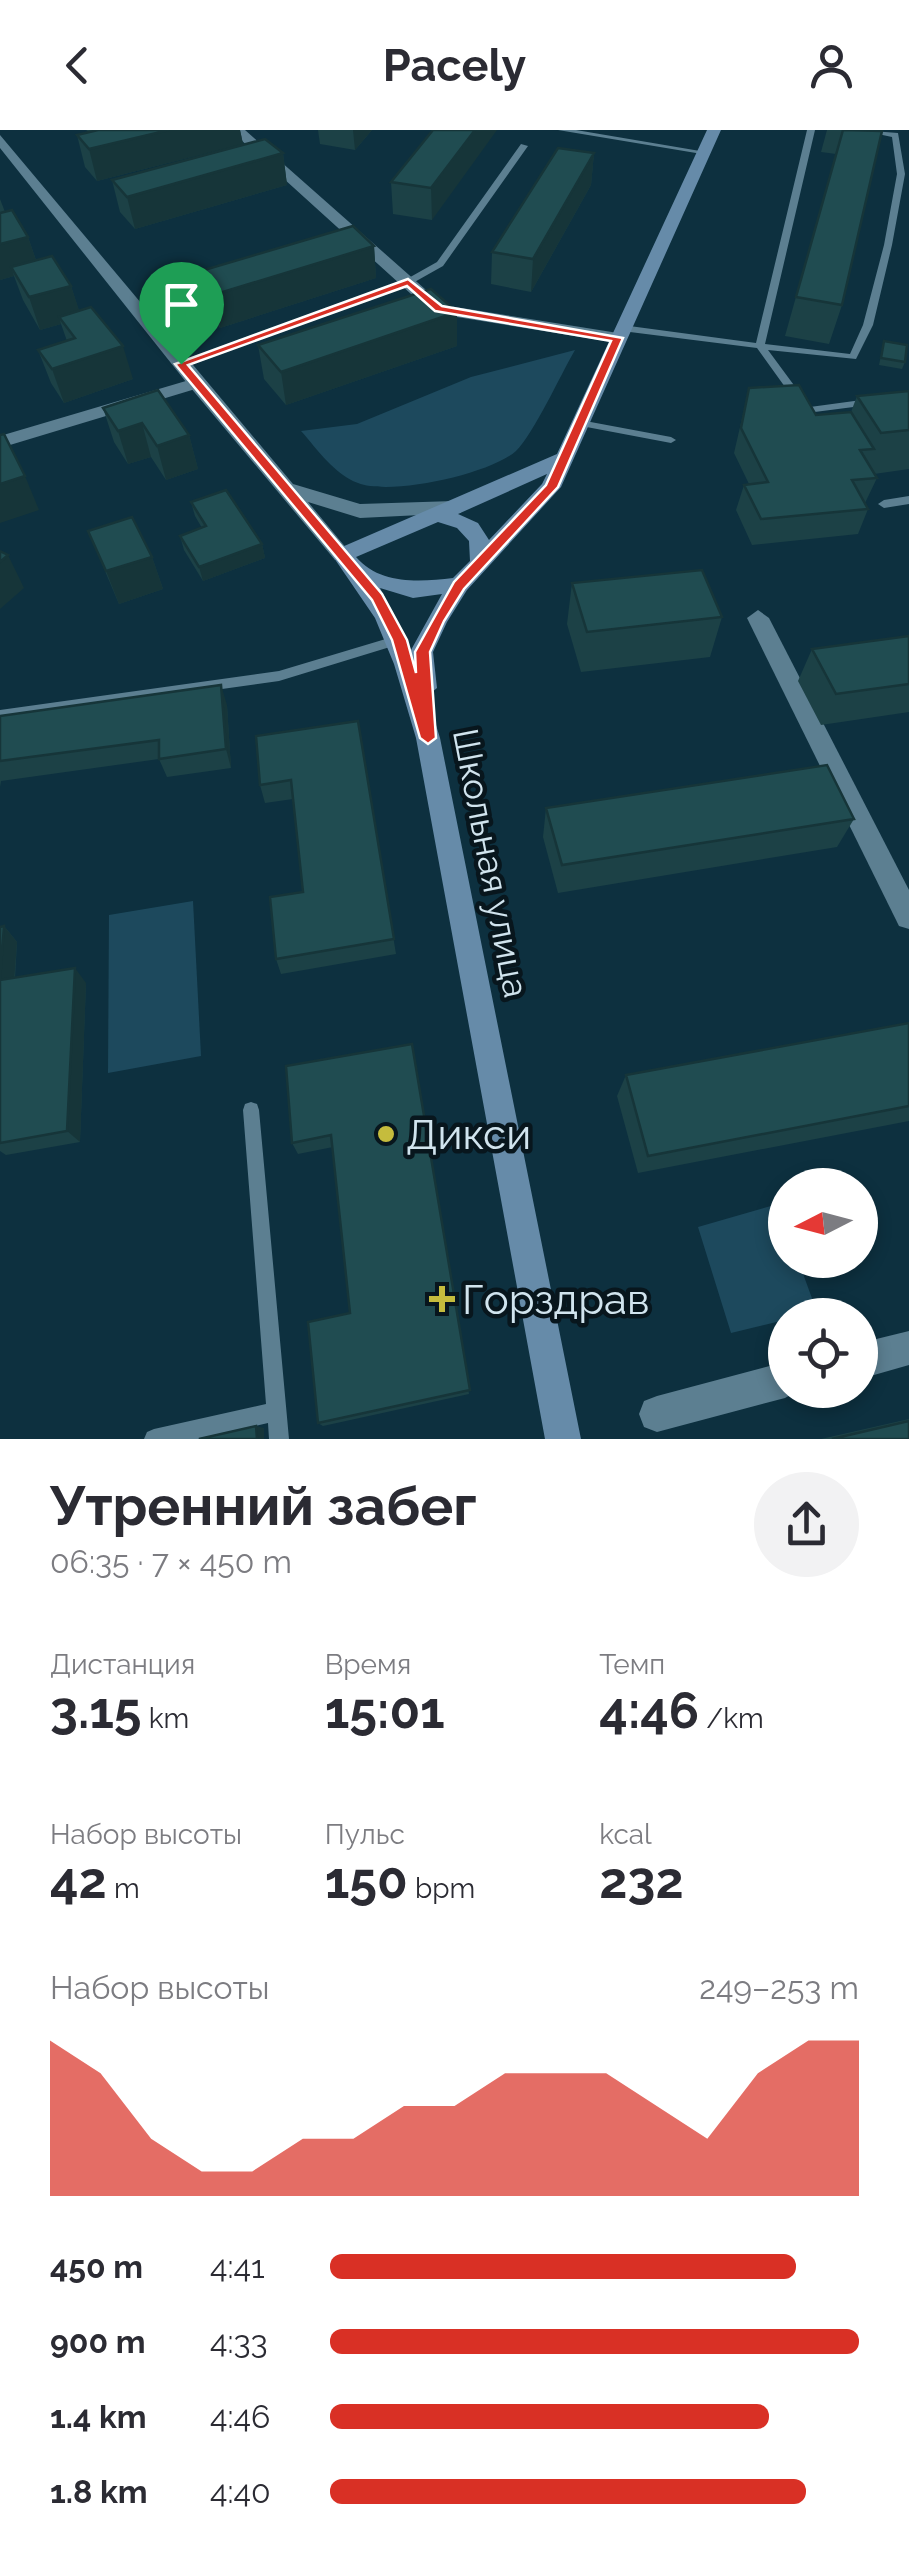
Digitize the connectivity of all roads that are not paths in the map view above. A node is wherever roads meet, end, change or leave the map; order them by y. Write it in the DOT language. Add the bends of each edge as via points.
graph roads {
  1 [pos="237,130"];
  2 [pos="562,130"];
  3 [pos="714,130"];
  4 [pos="811,130"];
  5 [pos="863,130"];
  6 [pos="0,139"];
  7 [pos="524,146"];
  8 [pos="702,152"];
  9 [pos="408,282"];
  10 [pos="620,333"];
  11 [pos="760,346"];
  12 [pos="181,364"];
  13 [pos="196,383"];
  14 [pos="885,400"];
  15 [pos="580,423"];
  16 [pos="671,440"];
  17 [pos="0,442"];
  18 [pos="562,458"];
  19 [pos="286,489"];
  20 [pos="909,500"];
  21 [pos="884,504"];
  22 [pos="444,511"];
  23 [pos="342,555"];
  24 [pos="480,563"];
  25 [pos="362,576"];
  26 [pos="459,585"];
  27 [pos="758,618"];
  28 [pos="399,640"];
  29 [pos="0,714"];
  30 [pos="428,738"];
  31 [pos="909,917"];
  32 [pos="251,1110"];
  33 [pos="909,1348"];
  34 [pos="878,1356"];
  35 [pos="768,1385"];
  36 [pos="277,1411"];
  37 [pos="658,1414"];
  38 [pos="154,1439"];
  39 [pos="279,1439"];
  40 [pos="564,1439"];
  1 -- 9 [label="street"];
  2 -- 8 [label="lane"];
  3 -- 8 [label="main road"];
  4 -- 11 [label="lane"];
  5 -- 11 [label="lane" via="894,135 902,174 872,309 853,357"];
  6 -- 12 [label="street, Школьная улица"];
  7 -- 9 [label="lane" via="440,264"];
  8 -- 10 [label="main road"];
  9 -- 10 [label="street" via="438,308"];
  9 -- 12 [label="lane"];
  10 -- 11 [label="lane"];
  10 -- 15 [label="main road"];
  11 -- 14 [label="lane" via="808,410"];
  12 -- 13 [label="street, Школьная улица"];
  13 -- 17 [label="street"];
  13 -- 19 [label="street, Школьная улица"];
  15 -- 16 [label="lane"];
  15 -- 18 [label="main road"];
  18 -- 22 [label="main road"];
  18 -- 24 [label="main road" via="551,487"];
  19 -- 22 [label="street" via="360,510"];
  19 -- 23 [label="street, Школьная улица"];
  20 -- 21 [label="lane"];
  22 -- 23 [label="main road"];
  22 -- 24 [label="main road" via="474,529 482,543"];
  23 -- 25 [label="main road, Школьная улица"];
  24 -- 26 [label="main road"];
  25 -- 26 [label="main road" via="413,590"];
  25 -- 28 [label="main road, Школьная улица"];
  26 -- 30 [label="main road" via="422,652"];
  27 -- 31 [label="street"];
  28 -- 29 [label="lane" via="279,676"];
  28 -- 30 [label="main road, Школьная улица"];
  30 -- 40 [label="main road, Школьная улица"];
  32 -- 36 [label="lane"];
  33 -- 34 [label="street"];
  35 -- 37 [label="street"];
  36 -- 38 [label="lane"];
  36 -- 39 [label="lane"];
}
